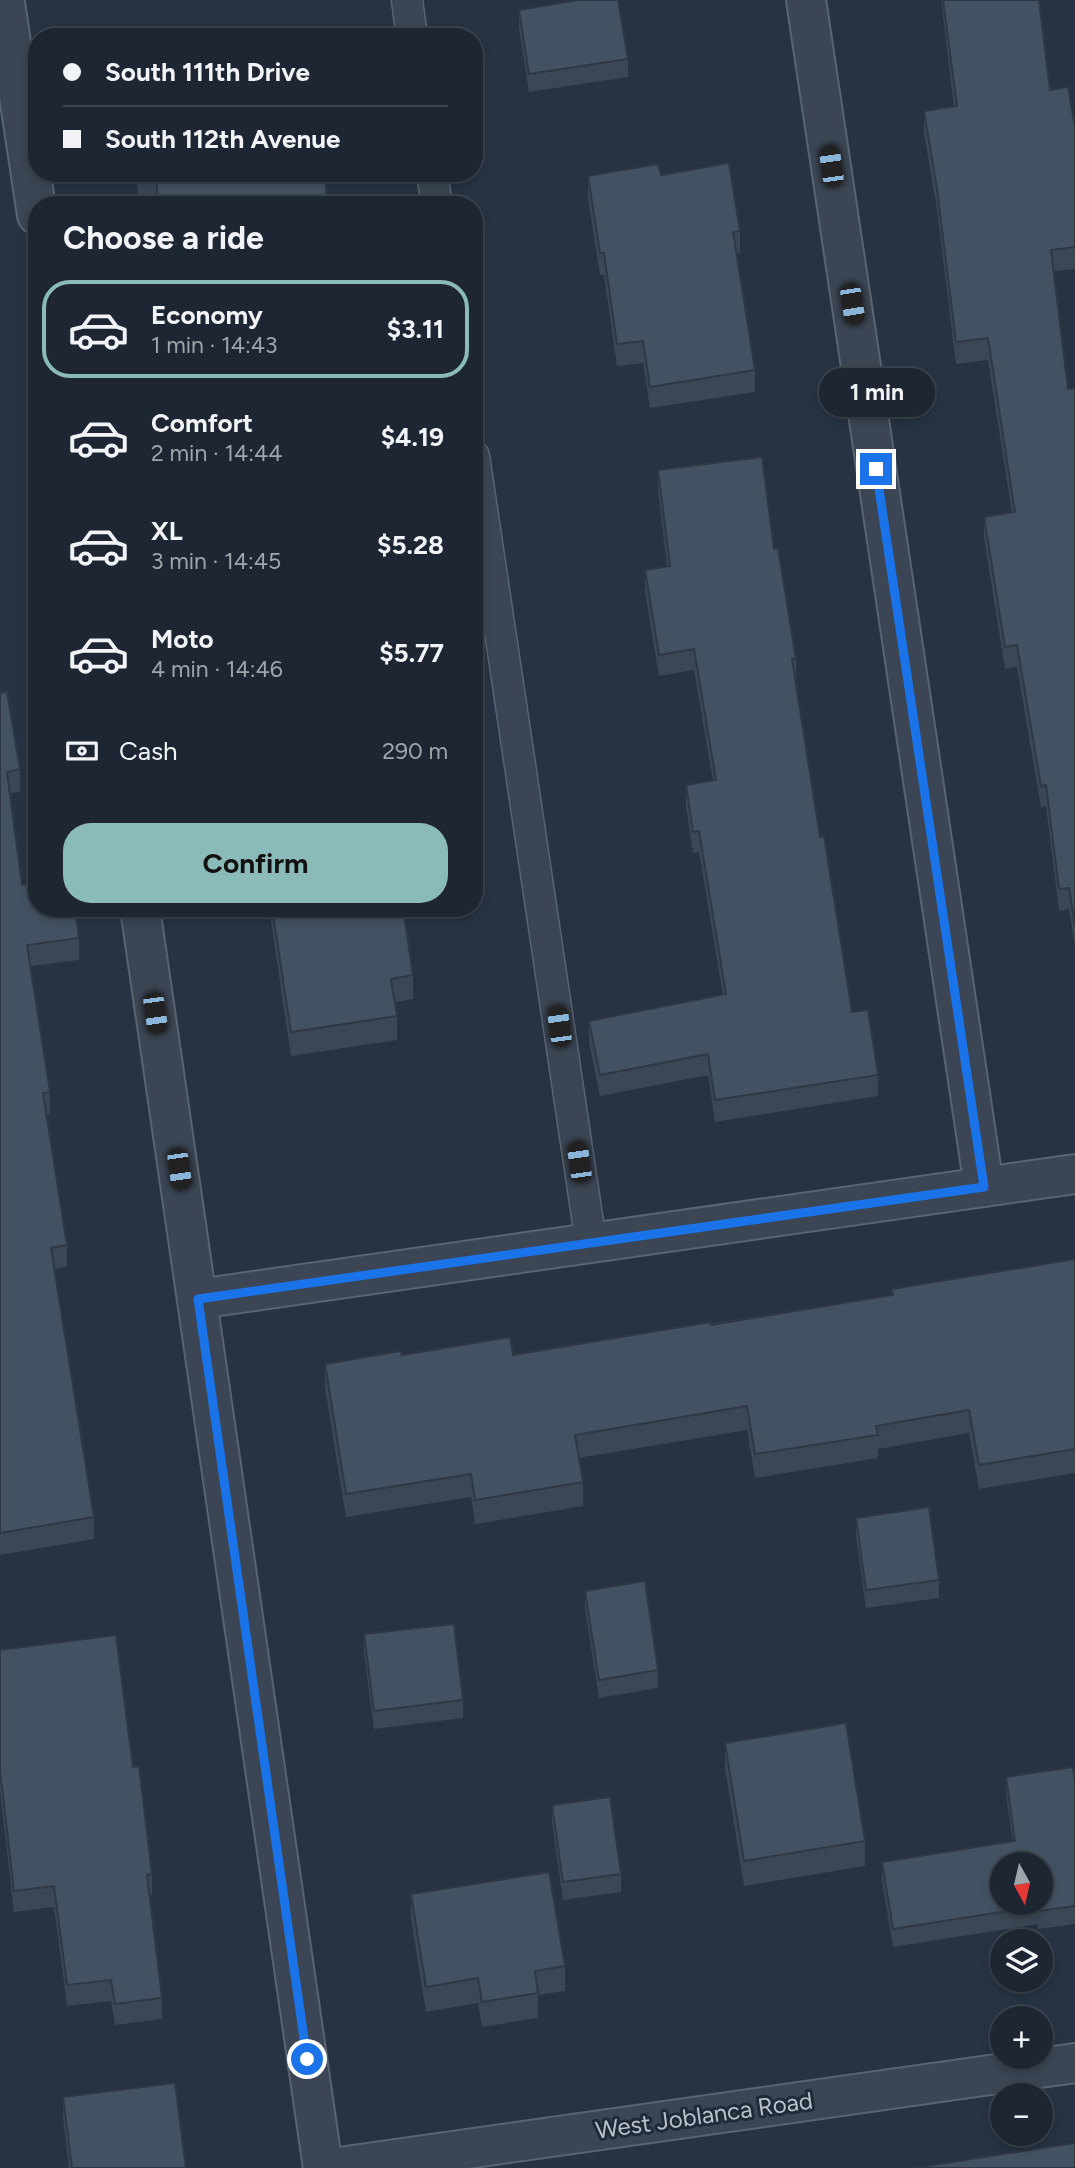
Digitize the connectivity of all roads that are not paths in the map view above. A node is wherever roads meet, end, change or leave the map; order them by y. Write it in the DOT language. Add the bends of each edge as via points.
graph roads {
  1 [pos="407,0"];
  2 [pos="806,0"];
  3 [pos="11,2"];
  4 [pos="411,28"];
  5 [pos="28,141"];
  6 [pos="483,517"];
  7 [pos="141,917"];
  8 [pos="1075,1174"];
  9 [pos="984,1187"];
  10 [pos="591,1243"];
  11 [pos="198,1299"];
  12 [pos="1075,2063"];
  13 [pos="323,2168"];
  14 [pos="332,2168"];
  1 -- 4 [label="lane"];
  2 -- 9 [label="street"];
  3 -- 5 [label="street"];
  6 -- 10 [label="lane"];
  7 -- 11 [label="street"];
  8 -- 9 [label="street"];
  9 -- 10 [label="street"];
  10 -- 11 [label="street"];
  11 -- 13 [label="street"];
  12 -- 14 [label="street, West Joblanca Road"];
}
